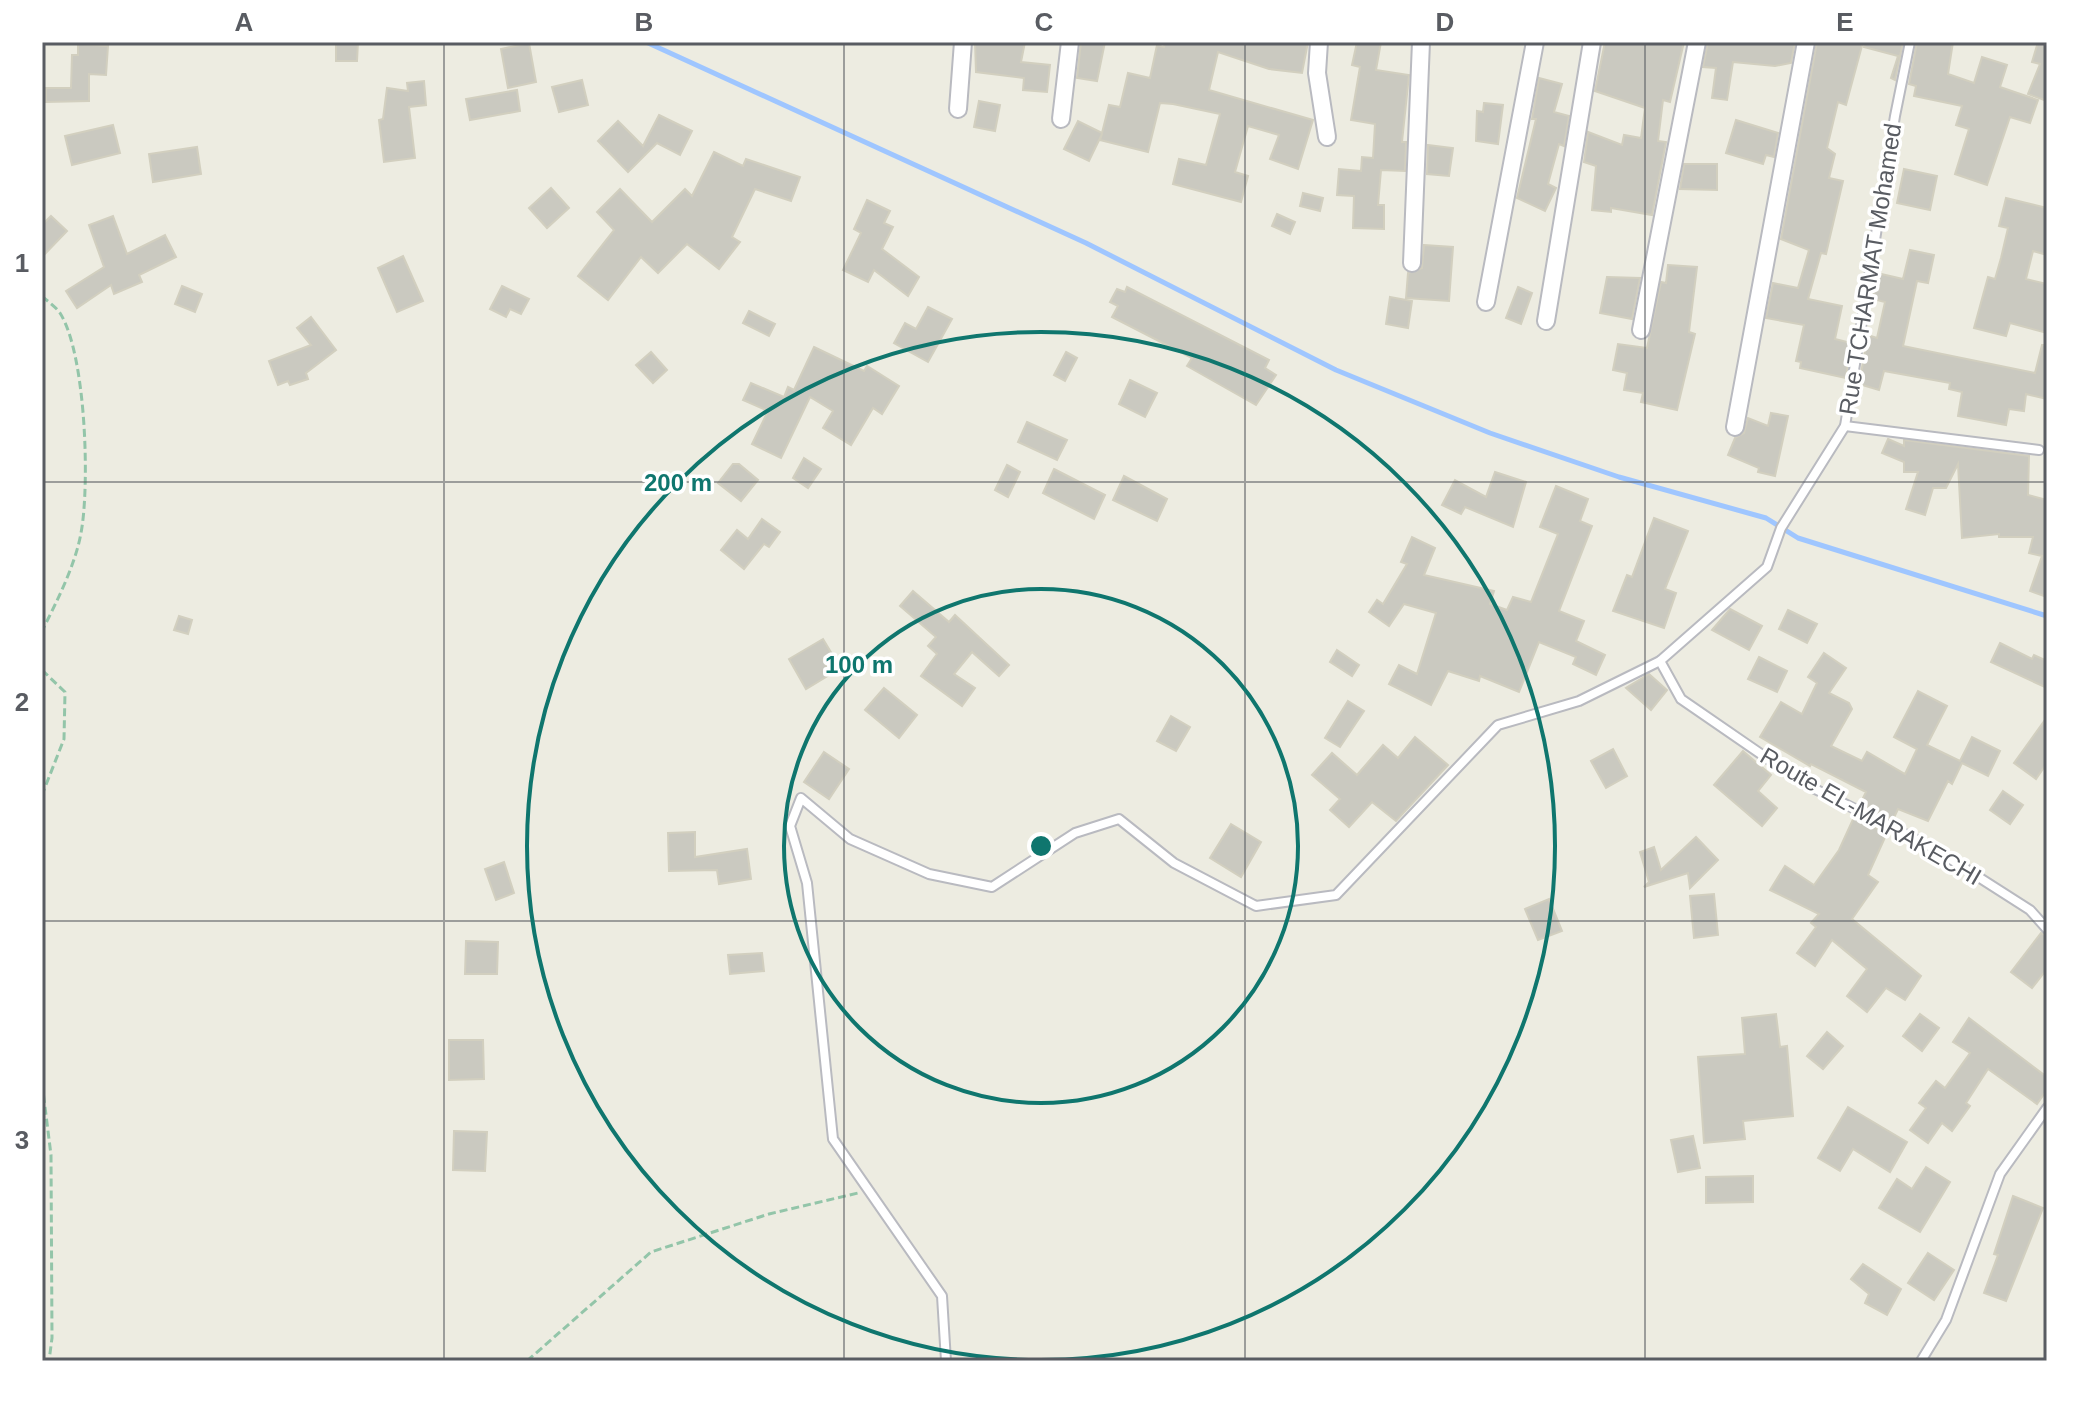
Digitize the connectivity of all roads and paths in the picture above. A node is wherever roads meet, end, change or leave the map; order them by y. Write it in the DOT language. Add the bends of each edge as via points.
graph roads {
  1 [pos="963,42"];
  2 [pos="1070,42"];
  3 [pos="1319,42"];
  4 [pos="1421,42"];
  5 [pos="1535,42"];
  6 [pos="1592,42"];
  7 [pos="1697,42"];
  8 [pos="1806,42"];
  9 [pos="1910,42"];
  10 [pos="958,109"];
  11 [pos="1061,119"];
  12 [pos="1327,137"];
  13 [pos="1412,263"];
  14 [pos="42,296"];
  15 [pos="1486,302"];
  16 [pos="1546,321"];
  17 [pos="1641,330"];
  18 [pos="1845,426"];
  19 [pos="1735,427"];
  20 [pos="2039,450"];
  21 [pos="42,631"];
  22 [pos="1660,661"];
  23 [pos="42,670"];
  24 [pos="42,795"];
  25 [pos="2047,929"];
  26 [pos="42,1083"];
  27 [pos="2047,1108"];
  28 [pos="869,1191"];
  29 [pos="49,1361"];
  30 [pos="527,1361"];
  31 [pos="946,1361"];
  32 [pos="1921,1361"];
  1 -- 10 [label="street"];
  2 -- 11 [label="street"];
  3 -- 12 [label="street" via="1317,73"];
  4 -- 13 [label="street"];
  5 -- 15 [label="street"];
  6 -- 16 [label="street"];
  7 -- 17 [label="street"];
  8 -- 19 [label="street"];
  9 -- 18 [label="lane, Rue TCHARMAT Mohamed"];
  14 -- 21 [label="path" via="60,313 81,382 85,442 81,534"];
  18 -- 20 [label="lane"];
  18 -- 22 [label="lane, Rue TCHARMAT Mohamed" via="1781,528 1767,567"];
  22 -- 25 [label="lane, Route EL-MARAKECHI" via="1681,699 1766,758 1803,783 1933,848 2030,910"];
  22 -- 28 [label="lane" via="1579,701 1498,725 1336,895 1256,906 1174,863 1119,819 1075,833 992,887 929,874 850,839 801,798 790,826 807,883 833,1139"];
  23 -- 24 [label="path" via="65,692 64,739"];
  26 -- 29 [label="path" via="53,1190"];
  27 -- 32 [label="lane" via="2000,1174 1946,1320"];
  28 -- 30 [label="path" via="769,1214 651,1252"];
  28 -- 31 [label="lane" via="942,1296"];
}
